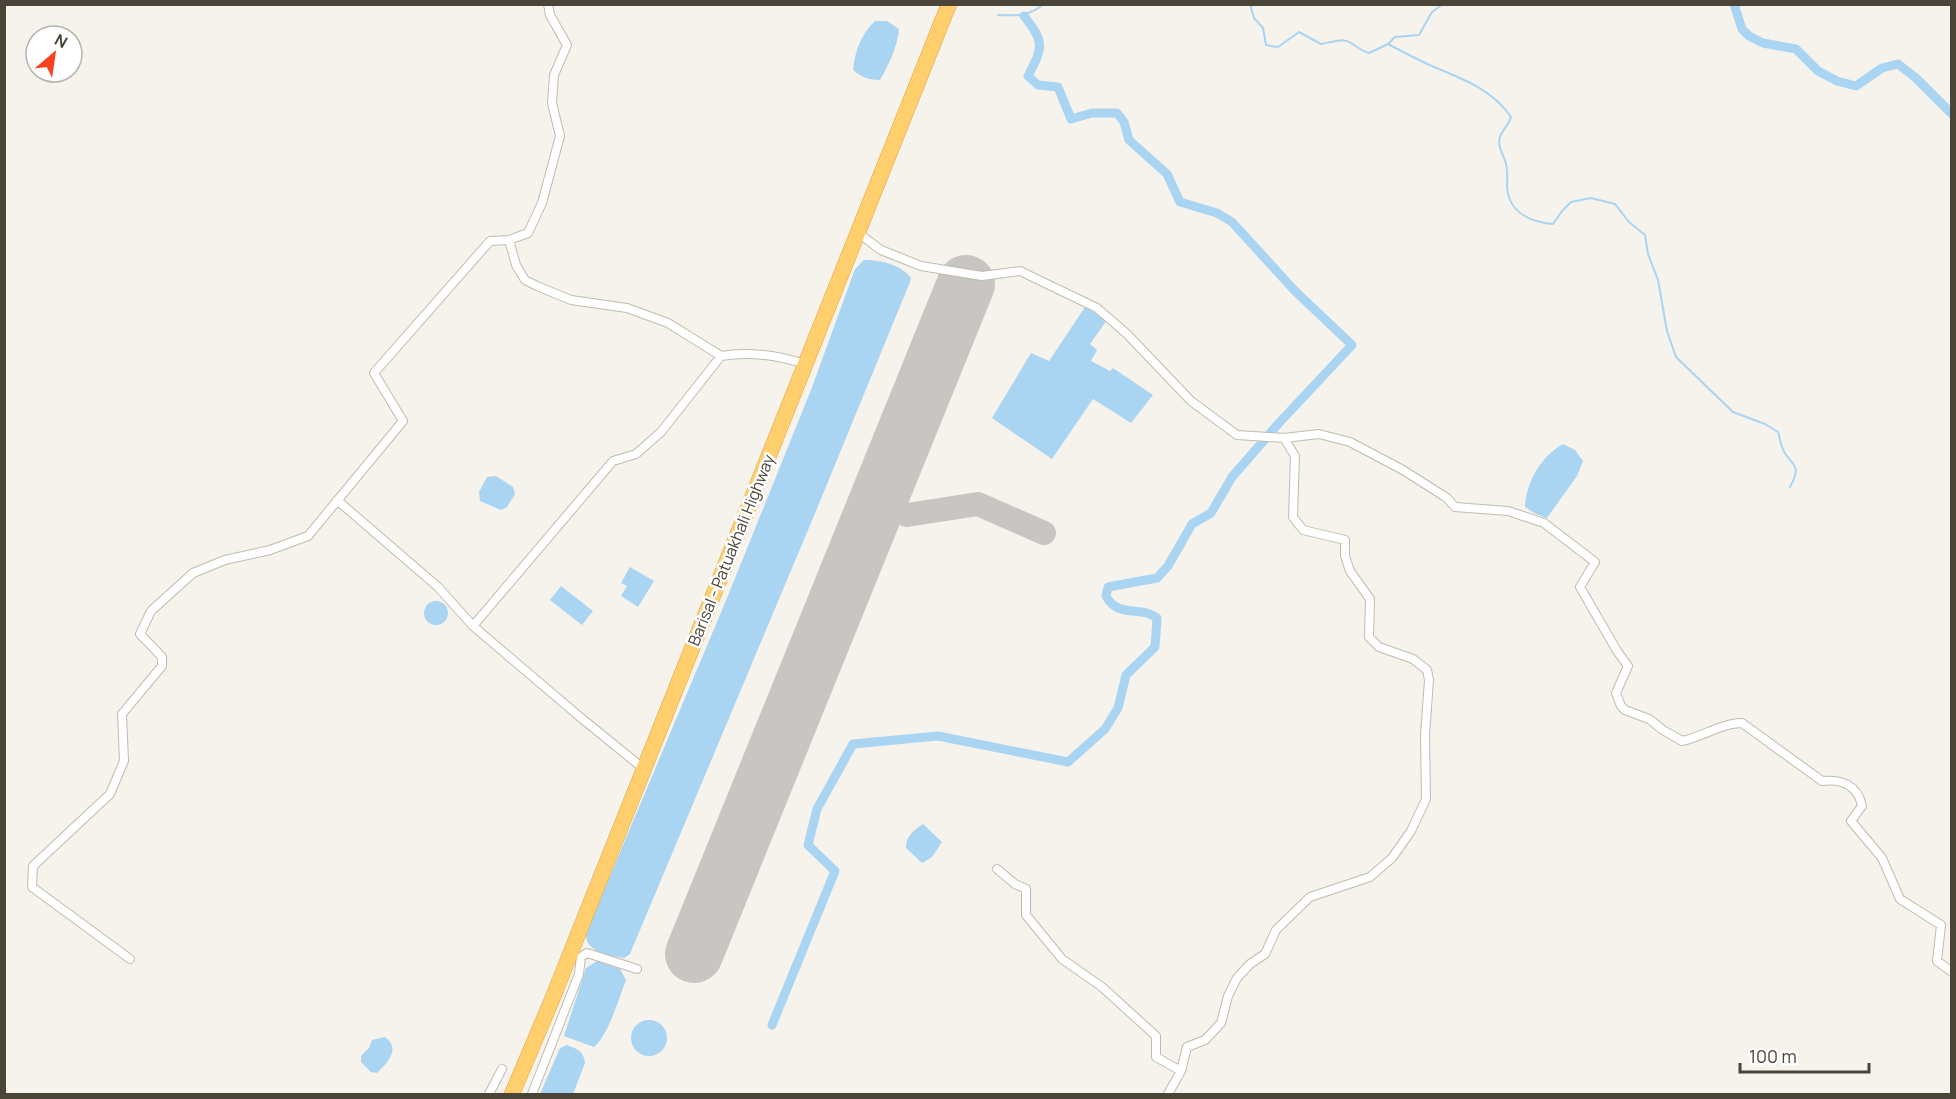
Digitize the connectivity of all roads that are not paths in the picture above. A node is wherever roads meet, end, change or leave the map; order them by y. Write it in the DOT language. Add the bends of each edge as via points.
graph roads {
  1 [pos="548,4"];
  2 [pos="949,4"];
  3 [pos="858,233"];
  4 [pos="509,240"];
  5 [pos="721,356"];
  6 [pos="805,364"];
  7 [pos="1284,438"];
  8 [pos="337,500"];
  9 [pos="473,626"];
  10 [pos="644,769"];
  11 [pos="997,869"];
  12 [pos="130,959"];
  13 [pos="637,969"];
  14 [pos="1952,972"];
  15 [pos="502,1069"];
  16 [pos="1181,1071"];
  17 [pos="489,1095"];
  18 [pos="512,1095"];
  19 [pos="532,1095"];
  20 [pos="1168,1095"];
  1 -- 4 [label="street" via="567,45 554,75 552,103 560,136 542,203 528,233"];
  2 -- 3 [label="highway, Barisal - Patuakhali Highway"];
  3 -- 6 [label="highway, Barisal - Patuakhali Highway"];
  3 -- 7 [label="street" via="881,250 921,266 982,276 1020,271 1097,308 1191,401 1237,435"];
  4 -- 5 [label="street" via="525,280 571,300 627,308 668,323"];
  4 -- 8 [label="street" via="490,241 374,373 403,421"];
  5 -- 6 [label="street" via="741,352"];
  5 -- 9 [label="street" via="661,432 636,454 613,461"];
  6 -- 10 [label="highway, Barisal - Patuakhali Highway"];
  7 -- 14 [label="street" via="1319,434 1350,442 1403,470 1455,507 1508,511 1544,523 1595,562 1580,587 1628,666 1616,693 1622,706 1649,718 1682,741 1742,723 1822,781 1834,780 1852,787 1862,806 1851,821 1882,858 1900,898 1941,925 1937,961"];
  7 -- 16 [label="street" via="1295,456 1293,517 1303,530 1344,540 1350,571 1370,599 1369,637 1379,647 1413,659 1427,670 1426,799 1392,858 1370,877 1310,897 1276,930 1265,954 1237,978 1221,1023 1206,1040 1187,1047"];
  8 -- 9 [label="street" via="438,587"];
  8 -- 12 [label="street" via="308,536 193,573 151,611 140,634 162,657 162,666 122,714 124,761 110,794 33,866 32,887"];
  9 -- 10 [label="street"];
  10 -- 18 [label="highway, Barisal - Patuakhali Highway"];
  11 -- 16 [label="street" via="1026,889 1026,915 1062,959 1102,987 1156,1036 1156,1057"];
  13 -- 19 [label="street" via="587,953 581,957 579,974"];
  15 -- 17 [label="street"];
  16 -- 20 [label="street"];
}
